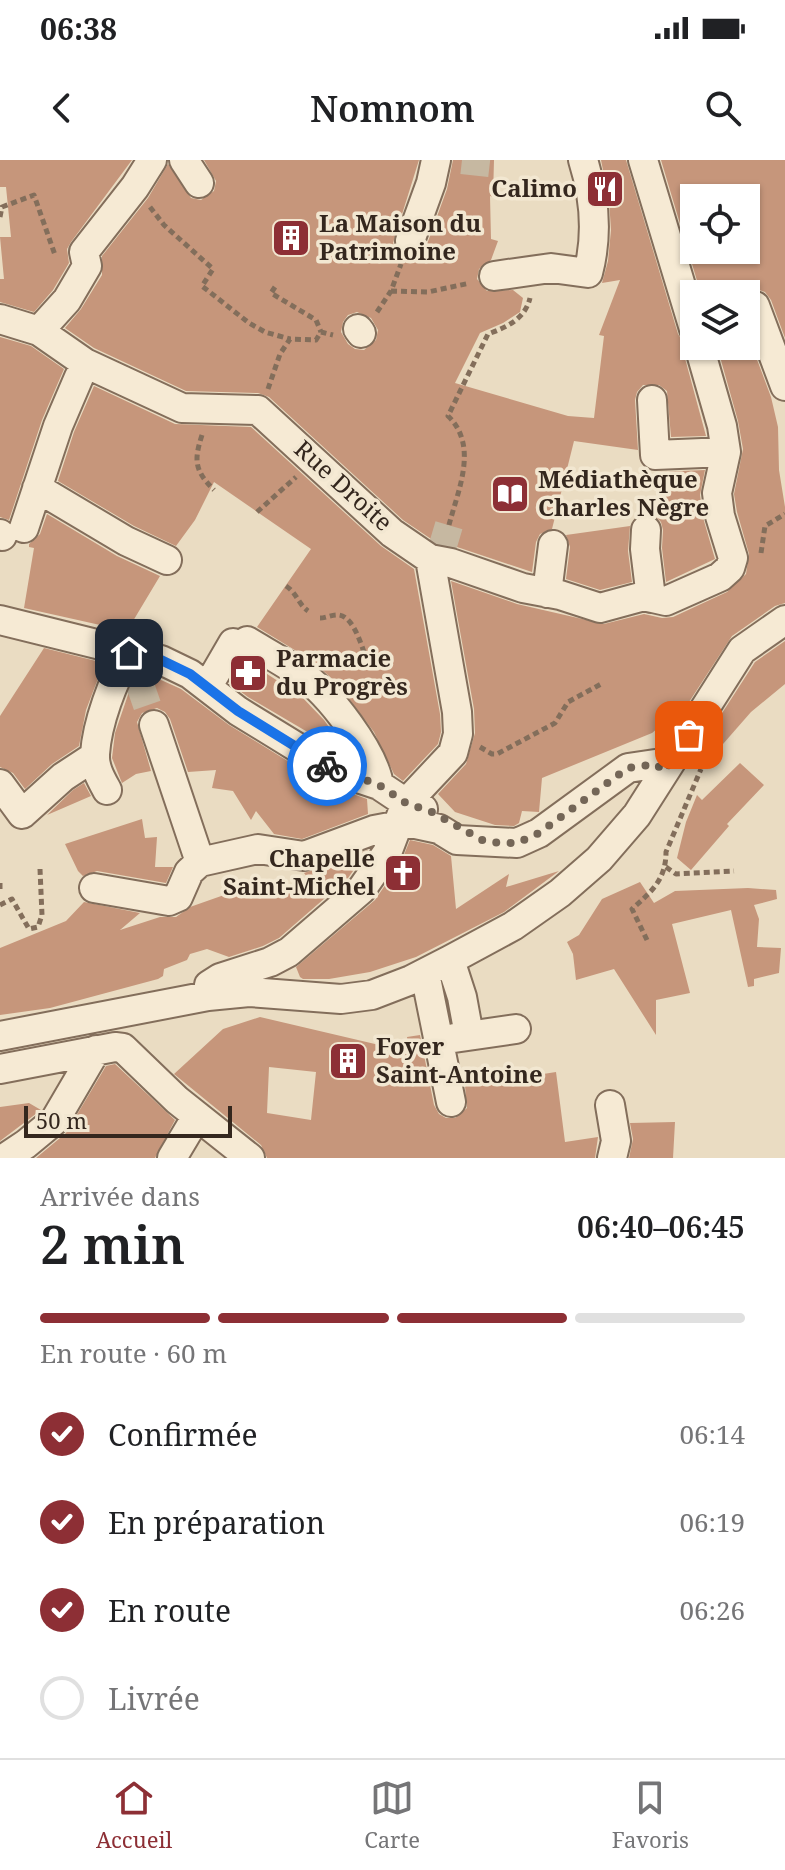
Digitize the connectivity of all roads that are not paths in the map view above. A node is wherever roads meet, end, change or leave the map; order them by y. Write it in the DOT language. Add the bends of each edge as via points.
graph roads {
  1 [pos="152,160"];
  2 [pos="436,160"];
  3 [pos="583,160"];
  4 [pos="643,160"];
  5 [pos="410,241"];
  6 [pos="494,276"];
  7 [pos="680,283"];
  8 [pos="0,319"];
  9 [pos="760,319"];
  10 [pos="39,331"];
  11 [pos="703,360"];
  12 [pos="79,377"];
  13 [pos="785,386"];
  14 [pos="652,400"];
  15 [pos="726,452"];
  16 [pos="37,488"];
  17 [pos="646,530"];
  18 [pos="8,533"];
  19 [pos="553,545"];
  20 [pos="440,549"];
  21 [pos="167,560"];
  22 [pos="547,593"];
  23 [pos="651,598"];
  24 [pos="0,620"];
  25 [pos="785,620"];
  26 [pos="133,666"];
  27 [pos="208,686"];
  28 [pos="154,725"];
  29 [pos="95,756"];
  30 [pos="665,771"];
  31 [pos="379,785"];
  32 [pos="107,790"];
  33 [pos="8,799"];
  34 [pos="402,814"];
  35 [pos="200,862"];
  36 [pos="94,888"];
  37 [pos="450,960"];
  38 [pos="425,973"];
  39 [pos="208,996"];
  40 [pos="516,1029"];
  41 [pos="0,1036"];
  42 [pos="110,1049"];
  43 [pos="0,1069"];
  44 [pos="451,1102"];
  45 [pos="610,1105"];
  46 [pos="197,1116"];
  47 [pos="5,1158"];
  48 [pos="172,1158"];
  49 [pos="250,1158"];
  50 [pos="612,1158"];
  1 -- 10 [label="street" via="84,252 87,266 67,300"];
  2 -- 5 [label="street"];
  3 -- 6 [label="street" via="595,227 588,273 551,268"];
  4 -- 7 [label="street"];
  8 -- 10 [label="street"];
  9 -- 13 [label="street"];
  10 -- 20 [label="street, Rue Droite" via="85,363 182,408 258,410 392,533"];
  11 -- 15 [label="street"];
  12 -- 16 [label="street"];
  14 -- 15 [label="street" via="655,455"];
  15 -- 23 [label="street, Rue Droite" via="717,493 733,558 730,568 666,601"];
  16 -- 18 [label="street"];
  16 -- 21 [label="street"];
  17 -- 23 [label="street"];
  19 -- 22 [label="street"];
  20 -- 22 [label="street, Rue Droite" via="523,588"];
  20 -- 34 [label="street" via="458,734 453,753"];
  22 -- 23 [label="street, Rue Droite" via="600,608"];
  24 -- 26 [label="street" via="90,641"];
  25 -- 30 [label="street" via="742,650"];
  26 -- 27 [label="street" via="161,660"];
  26 -- 29 [label="street" via="115,677"];
  27 -- 31 [label="street" via="238,711 334,770"];
  27 -- 31 [label="street" via="240,642 303,675 343,715 373,762"];
  28 -- 35 [label="street"];
  29 -- 32 [label="street"];
  29 -- 33 [label="street" via="63,777"];
  30 -- 34 [label="street" via="655,764 628,768 517,843 457,840 411,823"];
  30 -- 37 [label="street" via="624,833 590,867 513,926"];
  31 -- 34 [label="street"];
  34 -- 35 [label="street" via="304,856 258,849"];
  34 -- 39 [label="street" via="387,853 361,890 289,952 220,978 209,985"];
  35 -- 36 [label="street" via="178,897 169,901"];
  37 -- 38 [label="street"];
  37 -- 40 [label="street" via="462,1036"];
  38 -- 39 [label="street" via="372,995 341,999 249,992"];
  38 -- 44 [label="street"];
  39 -- 41 [label="street"];
  42 -- 43 [label="street"];
  42 -- 46 [label="street"];
  42 -- 47 [label="street" via="55,1120"];
  45 -- 50 [label="street" via="616,1141"];
  46 -- 48 [label="street"];
  46 -- 49 [label="street"];
}
